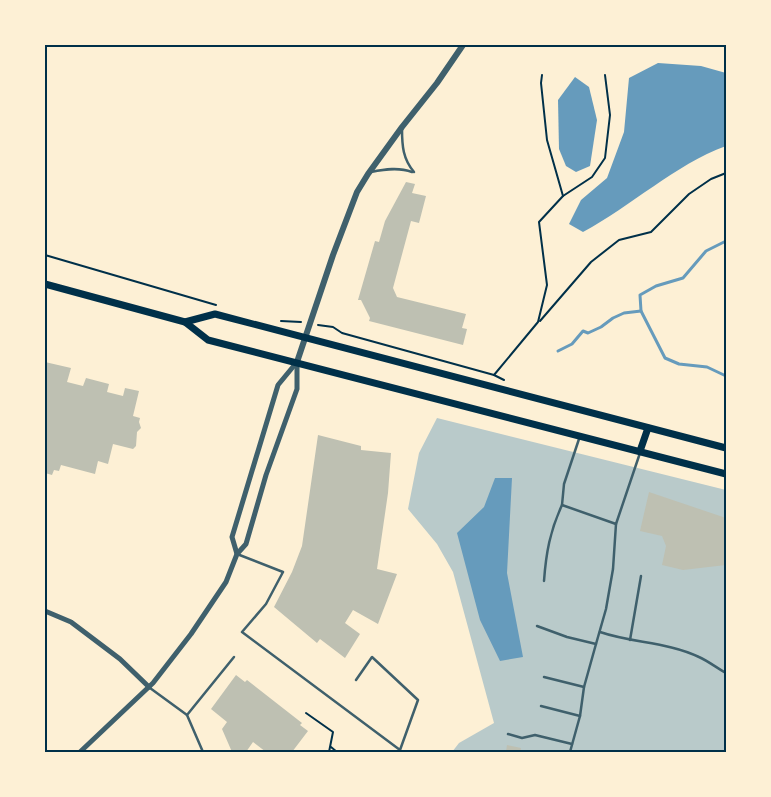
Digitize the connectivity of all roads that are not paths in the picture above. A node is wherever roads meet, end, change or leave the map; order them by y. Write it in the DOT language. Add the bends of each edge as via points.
graph roads {
  1 [pos="463,45"];
  2 [pos="402,127"];
  3 [pos="368,174"];
  4 [pos="45,284"];
  5 [pos="185,322"];
  6 [pos="306,338"];
  7 [pos="297,362"];
  8 [pos="648,428"];
  9 [pos="580,436"];
  10 [pos="726,448"];
  11 [pos="640,451"];
  12 [pos="726,474"];
  13 [pos="562,504"];
  14 [pos="616,524"];
  15 [pos="238,554"];
  16 [pos="642,576"];
  17 [pos="544,581"];
  18 [pos="45,611"];
  19 [pos="537,626"];
  20 [pos="600,632"];
  21 [pos="630,640"];
  22 [pos="596,644"];
  23 [pos="234,657"];
  24 [pos="726,673"];
  25 [pos="544,677"];
  26 [pos="356,680"];
  27 [pos="149,687"];
  28 [pos="584,687"];
  29 [pos="541,706"];
  30 [pos="187,715"];
  31 [pos="580,716"];
  32 [pos="508,734"];
  33 [pos="572,744"];
  34 [pos="80,752"];
  35 [pos="203,752"];
  36 [pos="570,752"];
  1 -- 2 [label="street"];
  2 -- 3 [label="street"];
  2 -- 3 [label="lane" via="403,150 414,172 391,169"];
  3 -- 6 [label="street" via="348,215"];
  4 -- 5 [label="main road"];
  5 -- 6 [label="main road" via="215,314"];
  5 -- 7 [label="main road" via="208,340"];
  6 -- 7 [label="street"];
  6 -- 8 [label="main road"];
  7 -- 9 [label="main road"];
  7 -- 15 [label="street" via="297,389 266,475 246,544"];
  7 -- 15 [label="street" via="278,385 232,537"];
  8 -- 10 [label="main road"];
  8 -- 11 [label="main road"];
  9 -- 11 [label="main road"];
  9 -- 13 [label="lane" via="564,484"];
  11 -- 12 [label="main road"];
  11 -- 14 [label="lane"];
  13 -- 14 [label="lane"];
  13 -- 17 [label="lane" via="552,526 545,556"];
  14 -- 20 [label="lane" via="613,569"];
  15 -- 26 [label="lane" via="283,572 266,604 242,632 400,750 418,700 372,657"];
  15 -- 27 [label="street" via="226,582 191,634"];
  16 -- 21 [label="lane"];
  18 -- 27 [label="street" via="71,622 120,659"];
  19 -- 22 [label="lane" via="567,638"];
  20 -- 21 [label="lane"];
  20 -- 22 [label="lane"];
  21 -- 24 [label="lane" via="698,656"];
  22 -- 28 [label="lane"];
  23 -- 30 [label="lane"];
  25 -- 28 [label="lane"];
  27 -- 30 [label="lane"];
  27 -- 34 [label="street"];
  28 -- 31 [label="lane"];
  29 -- 31 [label="lane"];
  30 -- 35 [label="lane"];
  31 -- 33 [label="lane"];
  32 -- 33 [label="lane" via="522,738 535,734"];
  33 -- 36 [label="lane"];
}
